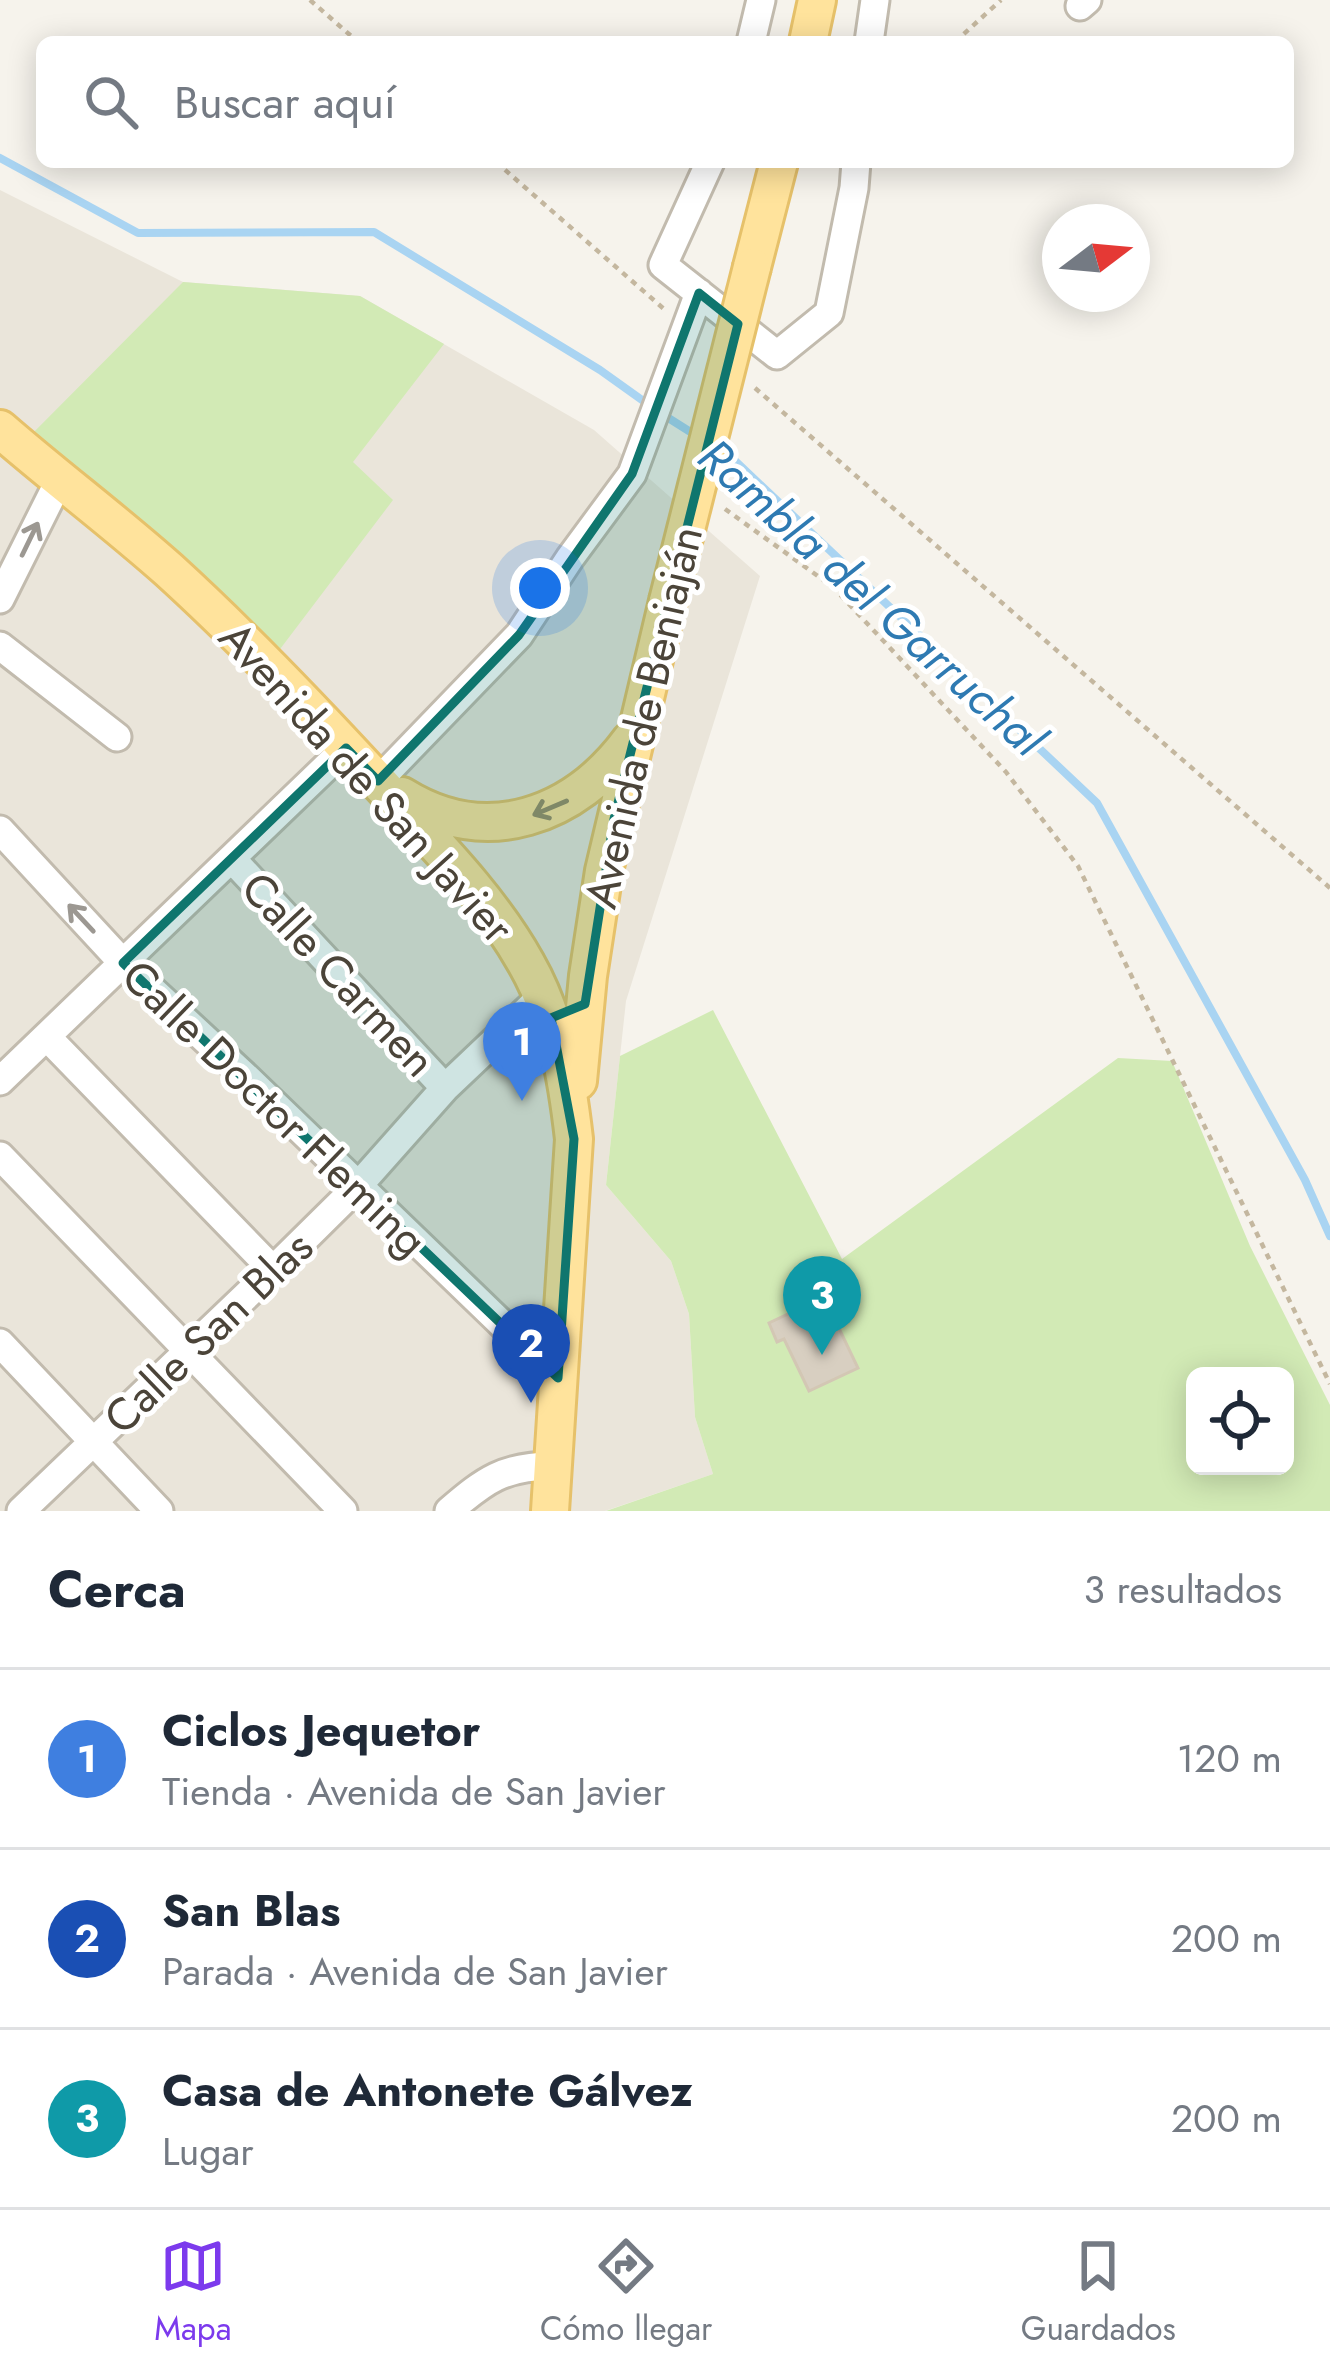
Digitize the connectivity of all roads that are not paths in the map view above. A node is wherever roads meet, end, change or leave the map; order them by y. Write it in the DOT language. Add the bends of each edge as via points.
graph roads {
  1 [pos="761,0"];
  2 [pos="818,0"];
  3 [pos="875,0"];
  4 [pos="752,36"];
  5 [pos="809,36"];
  6 [pos="870,36"];
  7 [pos="707,168"];
  8 [pos="777,168"];
  9 [pos="856,168"];
  10 [pos="699,293"];
  11 [pos="0,429"];
  12 [pos="60,479"];
  13 [pos="0,599"];
  14 [pos="0,646"];
  15 [pos="636,733"];
  16 [pos="117,737"];
  17 [pos="346,748"];
  18 [pos="378,781"];
  19 [pos="0,830"];
  20 [pos="232,860"];
  21 [pos="123,963"];
  22 [pos="542,996"];
  23 [pos="585,1004"];
  24 [pos="46,1037"];
  25 [pos="0,1082"];
  26 [pos="446,1088"];
  27 [pos="574,1139"];
  28 [pos="0,1156"];
  29 [pos="358,1186"];
  30 [pos="273,1270"];
  31 [pos="0,1343"];
  32 [pos="188,1352"];
  33 [pos="558,1378"];
  34 [pos="93,1443"];
  35 [pos="553,1466"];
  36 [pos="21,1511"];
  37 [pos="159,1511"];
  38 [pos="343,1511"];
  39 [pos="449,1511"];
  40 [pos="550,1511"];
  1 -- 4 [label="street"];
  2 -- 5 [label="main road"];
  3 -- 6 [label="street"];
  7 -- 10 [label="street" via="663,265"];
  8 -- 15 [label="main road, Avenida de Beniaján, bridge"];
  9 -- 10 [label="street" via="829,314 776,355"];
  10 -- 18 [label="street" via="632,474 519,635"];
  11 -- 12 [label="main road, Avenida de San Javier"];
  13 -- 12 [label="street, one-way"];
  12 -- 17 [label="main road, Avenida de San Javier" via="166,567"];
  14 -- 16 [label="street"];
  15 -- 18 [label="main road, one-way" via="590,785 510,822 443,815"];
  15 -- 23 [label="main road, Avenida de Beniaján"];
  17 -- 18 [label="main road, Avenida de San Javier"];
  17 -- 20 [label="street"];
  18 -- 22 [label="main road, Avenida de San Javier" via="494,915"];
  21 -- 19 [label="street, Calle Doctor Fleming, one-way"];
  20 -- 21 [label="street"];
  20 -- 26 [label="street, Calle Carmen"];
  21 -- 24 [label="street"];
  21 -- 29 [label="street, Calle Doctor Fleming"];
  22 -- 23 [label="main road" via="567,1014"];
  22 -- 26 [label="street, Calle San Blas"];
  22 -- 27 [label="main road, Avenida de San Javier"];
  23 -- 27 [label="main road, Avenida de Beniaján"];
  24 -- 25 [label="street"];
  24 -- 30 [label="street"];
  26 -- 29 [label="street, Calle San Blas"];
  27 -- 33 [label="main road, Avenida de San Javier"];
  28 -- 32 [label="street"];
  29 -- 30 [label="street, Calle San Blas"];
  29 -- 33 [label="street, Calle Doctor Fleming"];
  30 -- 32 [label="street, Calle San Blas"];
  31 -- 34 [label="street"];
  32 -- 34 [label="street, Calle San Blas"];
  32 -- 38 [label="street"];
  33 -- 35 [label="main road, Avenida de San Javier"];
  34 -- 36 [label="street, Calle San Blas"];
  34 -- 37 [label="street"];
  35 -- 39 [label="street" via="508,1470"];
  35 -- 40 [label="main road, Avenida de San Javier"];
}
